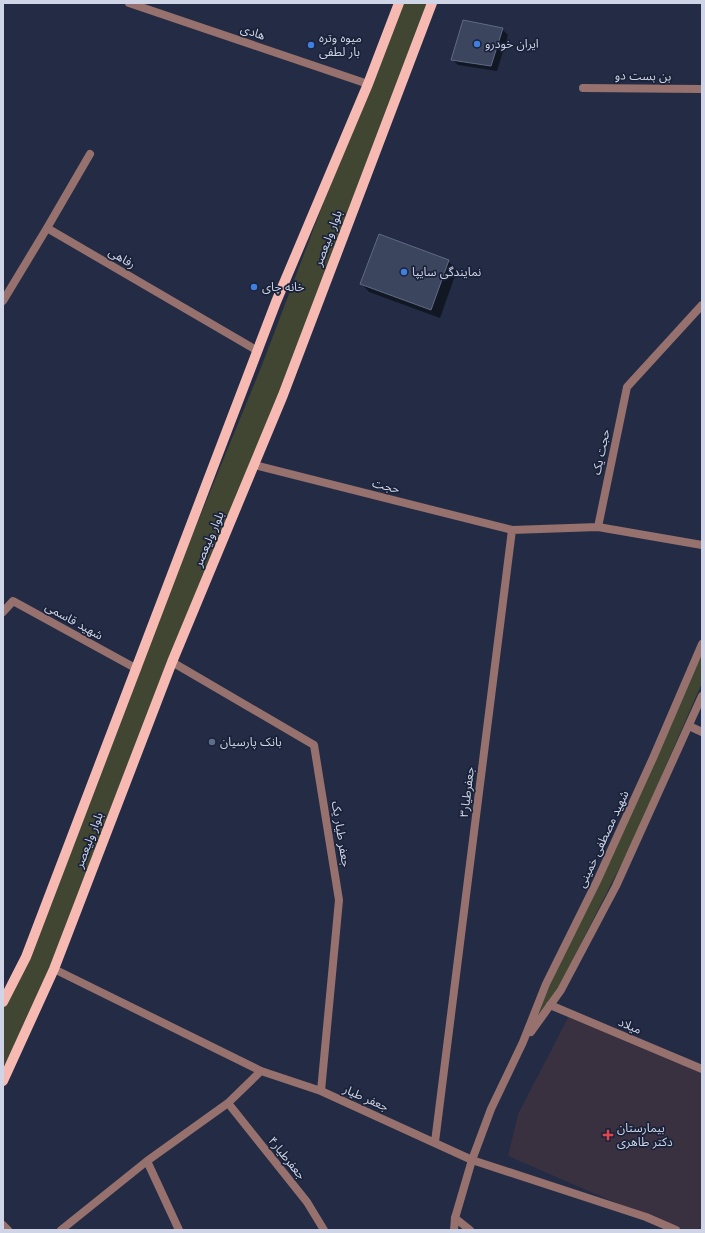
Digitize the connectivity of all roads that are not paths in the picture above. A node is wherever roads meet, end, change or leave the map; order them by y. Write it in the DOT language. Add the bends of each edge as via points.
graph roads {
  1 [pos="129,3"];
  2 [pos="399,3"];
  3 [pos="432,3"];
  4 [pos="368,84"];
  5 [pos="583,88"];
  6 [pos="702,89"];
  7 [pos="90,154"];
  8 [pos="47,228"];
  9 [pos="3,301"];
  10 [pos="702,305"];
  11 [pos="258,351"];
  12 [pos="254,465"];
  13 [pos="598,527"];
  14 [pos="512,530"];
  15 [pos="702,544"];
  16 [pos="3,612"];
  17 [pos="702,644"];
  18 [pos="172,662"];
  19 [pos="137,669"];
  20 [pos="702,696"];
  21 [pos="689,726"];
  22 [pos="702,732"];
  23 [pos="54,969"];
  24 [pos="3,1002"];
  25 [pos="550,1006"];
  26 [pos="524,1042"];
  27 [pos="702,1069"];
  28 [pos="261,1070"];
  29 [pos="3,1081"];
  30 [pos="321,1091"];
  31 [pos="228,1103"];
  32 [pos="435,1142"];
  33 [pos="472,1160"];
  34 [pos="148,1161"];
  35 [pos="455,1218"];
  36 [pos="3,1226"];
  37 [pos="8,1230"];
  38 [pos="61,1230"];
  39 [pos="179,1230"];
  40 [pos="324,1230"];
  41 [pos="454,1230"];
  42 [pos="470,1230"];
  43 [pos="676,1230"];
  1 -- 4 [label="street, هادی"];
  2 -- 4 [label="main road, بلوار ولیعصر"];
  3 -- 12 [label="main road, بلوار ولیعصر"];
  4 -- 11 [label="main road, بلوار ولیعصر" via="276,302"];
  5 -- 6 [label="street, بن بست دو"];
  7 -- 8 [label="street"];
  8 -- 9 [label="street"];
  8 -- 11 [label="street, رفاهی"];
  10 -- 13 [label="street, حجت یک" via="628,387"];
  11 -- 19 [label="main road, بلوار ولیعصر"];
  12 -- 14 [label="street, حجت"];
  12 -- 18 [label="main road, بلوار ولیعصر"];
  13 -- 14 [label="street"];
  13 -- 15 [label="street"];
  14 -- 32 [label="street, جعفرطیار۳"];
  16 -- 19 [label="street, شهید قاسمی" via="13,601"];
  17 -- 26 [label="street, شهید مصطفی خمینی" via="597,881 546,984"];
  18 -- 23 [label="main road, بلوار ولیعصر"];
  18 -- 30 [label="street, جعفر طیار یک" via="314,745 340,900"];
  19 -- 24 [label="main road, بلوار ولیعصر" via="26,957"];
  20 -- 21 [label="street, شهید مصطفی خمینی"];
  21 -- 22 [label="street"];
  21 -- 25 [label="street, شهید مصطفی خمینی" via="616,886"];
  23 -- 28 [label="street, جعفر طیار"];
  23 -- 29 [label="main road, بلوار ولیعصر"];
  25 -- 26 [label="street, شهید مصطفی خمینی"];
  25 -- 27 [label="street, میلاد"];
  26 -- 33 [label="street, شهید مصطفی خمینی" via="491,1109"];
  28 -- 30 [label="street, جعفر طیار"];
  28 -- 31 [label="street"];
  30 -- 32 [label="street, جعفر طیار"];
  31 -- 34 [label="street"];
  31 -- 40 [label="street, جعفرطیار۴" via="307,1202"];
  32 -- 33 [label="street, جعفر طیار"];
  33 -- 35 [label="street, شهید مصطفی خمینی"];
  33 -- 43 [label="street, جعفر طیار" via="646,1217"];
  34 -- 38 [label="street"];
  34 -- 39 [label="street"];
  35 -- 41 [label="street, شهید مصطفی خمینی"];
  35 -- 42 [label="street"];
  36 -- 37 [label="street"];
}
